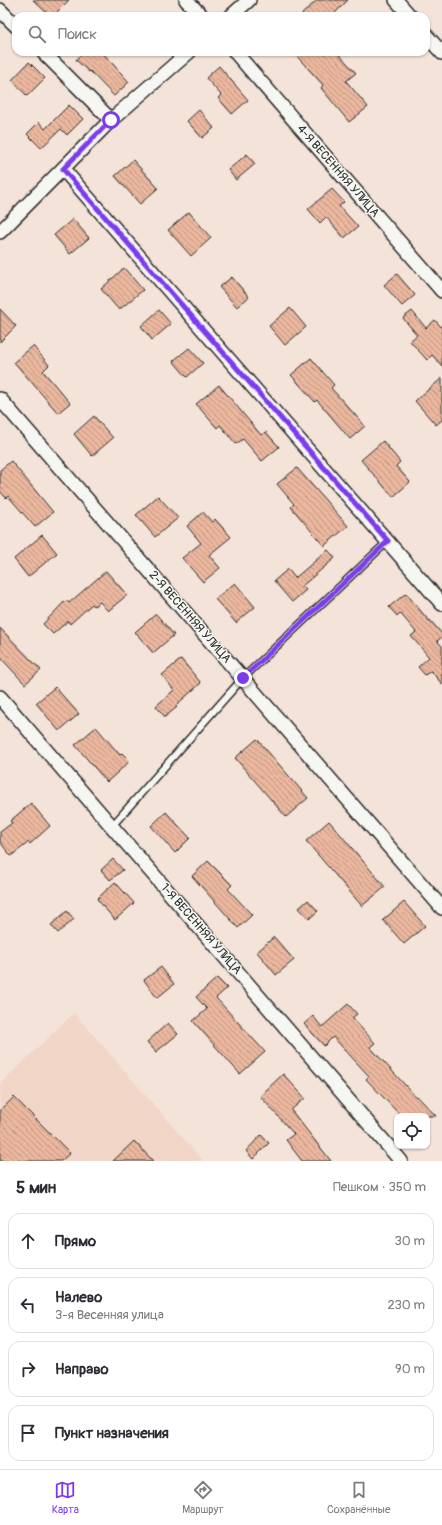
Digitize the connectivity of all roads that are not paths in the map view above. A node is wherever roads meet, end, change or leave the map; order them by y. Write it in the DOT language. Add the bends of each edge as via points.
graph roads {
  1 [pos="186,0"];
  2 [pos="249,0"];
  3 [pos="396,0"];
  4 [pos="0,10"];
  5 [pos="198,12"];
  6 [pos="236,12"];
  7 [pos="406,12"];
  8 [pos="12,22"];
  9 [pos="430,40"];
  10 [pos="442,53"];
  11 [pos="47,56"];
  12 [pos="185,56"];
  13 [pos="238,56"];
  14 [pos="111,120"];
  15 [pos="63,169"];
  16 [pos="0,232"];
  17 [pos="442,291"];
  18 [pos="0,399"];
  19 [pos="388,541"];
  20 [pos="442,604"];
  21 [pos="243,678"];
  22 [pos="0,697"];
  23 [pos="112,826"];
  24 [pos="442,908"];
  25 [pos="401,1161"];
  1 -- 5 [label="street"];
  2 -- 6 [label="street"];
  3 -- 7 [label="street"];
  4 -- 8 [label="street"];
  9 -- 10 [label="street"];
  11 -- 14 [label="street"];
  12 -- 14 [label="street"];
  13 -- 17 [label="street, 4-Я ВЕСЕННЯЯ УЛИЦА"];
  14 -- 15 [label="street"];
  15 -- 16 [label="street"];
  15 -- 19 [label="street"];
  18 -- 21 [label="street, 2-Я ВЕСЕННЯЯ УЛИЦА"];
  19 -- 20 [label="street"];
  19 -- 21 [label="lane"];
  21 -- 23 [label="lane"];
  21 -- 24 [label="street, 2-Я ВЕСЕННЯЯ УЛИЦА"];
  22 -- 23 [label="street, 1-Я ВЕСЕННЯЯ УЛИЦА"];
  23 -- 25 [label="street, 1-Я ВЕСЕННЯЯ УЛИЦА"];
}
